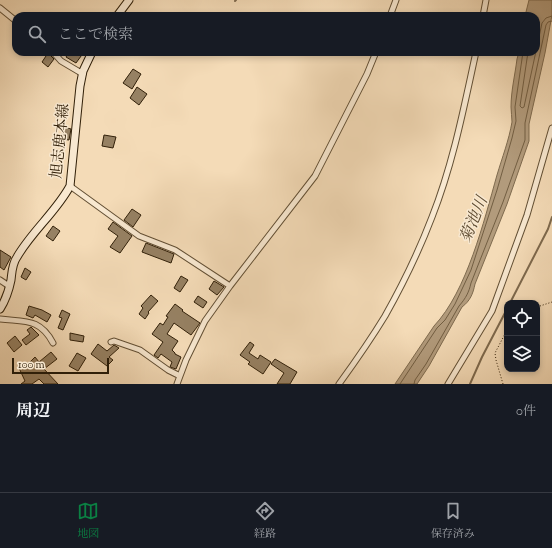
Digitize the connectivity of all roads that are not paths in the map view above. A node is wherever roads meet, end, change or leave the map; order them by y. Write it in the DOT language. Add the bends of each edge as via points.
graph roads {
  1 [pos="129,0"];
  2 [pos="396,0"];
  3 [pos="486,0"];
  4 [pos="0,8"];
  5 [pos="120,12"];
  6 [pos="392,12"];
  7 [pos="484,12"];
  8 [pos="12,18"];
  9 [pos="57,56"];
  10 [pos="90,56"];
  11 [pos="375,56"];
  12 [pos="475,56"];
  13 [pos="82,74"];
  14 [pos="552,128"];
  15 [pos="70,186"];
  16 [pos="0,280"];
  17 [pos="9,286"];
  18 [pos="230,286"];
  19 [pos="0,309"];
  20 [pos="0,319"];
  21 [pos="111,342"];
  22 [pos="53,343"];
  23 [pos="180,376"];
  24 [pos="177,384"];
  25 [pos="339,384"];
  26 [pos="448,384"];
  1 -- 5 [label="main road"];
  2 -- 6 [label="street"];
  3 -- 7 [label="street"];
  4 -- 8 [label="street"];
  9 -- 13 [label="street"];
  10 -- 13 [label="main road, 旭志鹿本線"];
  11 -- 18 [label="street" via="368,74 315,176"];
  12 -- 25 [label="street" via="458,134 432,217 385,316"];
  13 -- 15 [label="main road, 旭志鹿本線"];
  14 -- 26 [label="street" via="527,215 492,311"];
  15 -- 17 [label="main road, 旭志鹿本線" via="16,258"];
  15 -- 18 [label="street" via="139,236 175,250"];
  16 -- 17 [label="street"];
  17 -- 19 [label="main road, 旭志鹿本線"];
  18 -- 23 [label="street" via="205,321"];
  20 -- 22 [label="street" via="34,323 44,328"];
  21 -- 23 [label="street" via="114,340 140,350"];
  23 -- 24 [label="street"];
}
